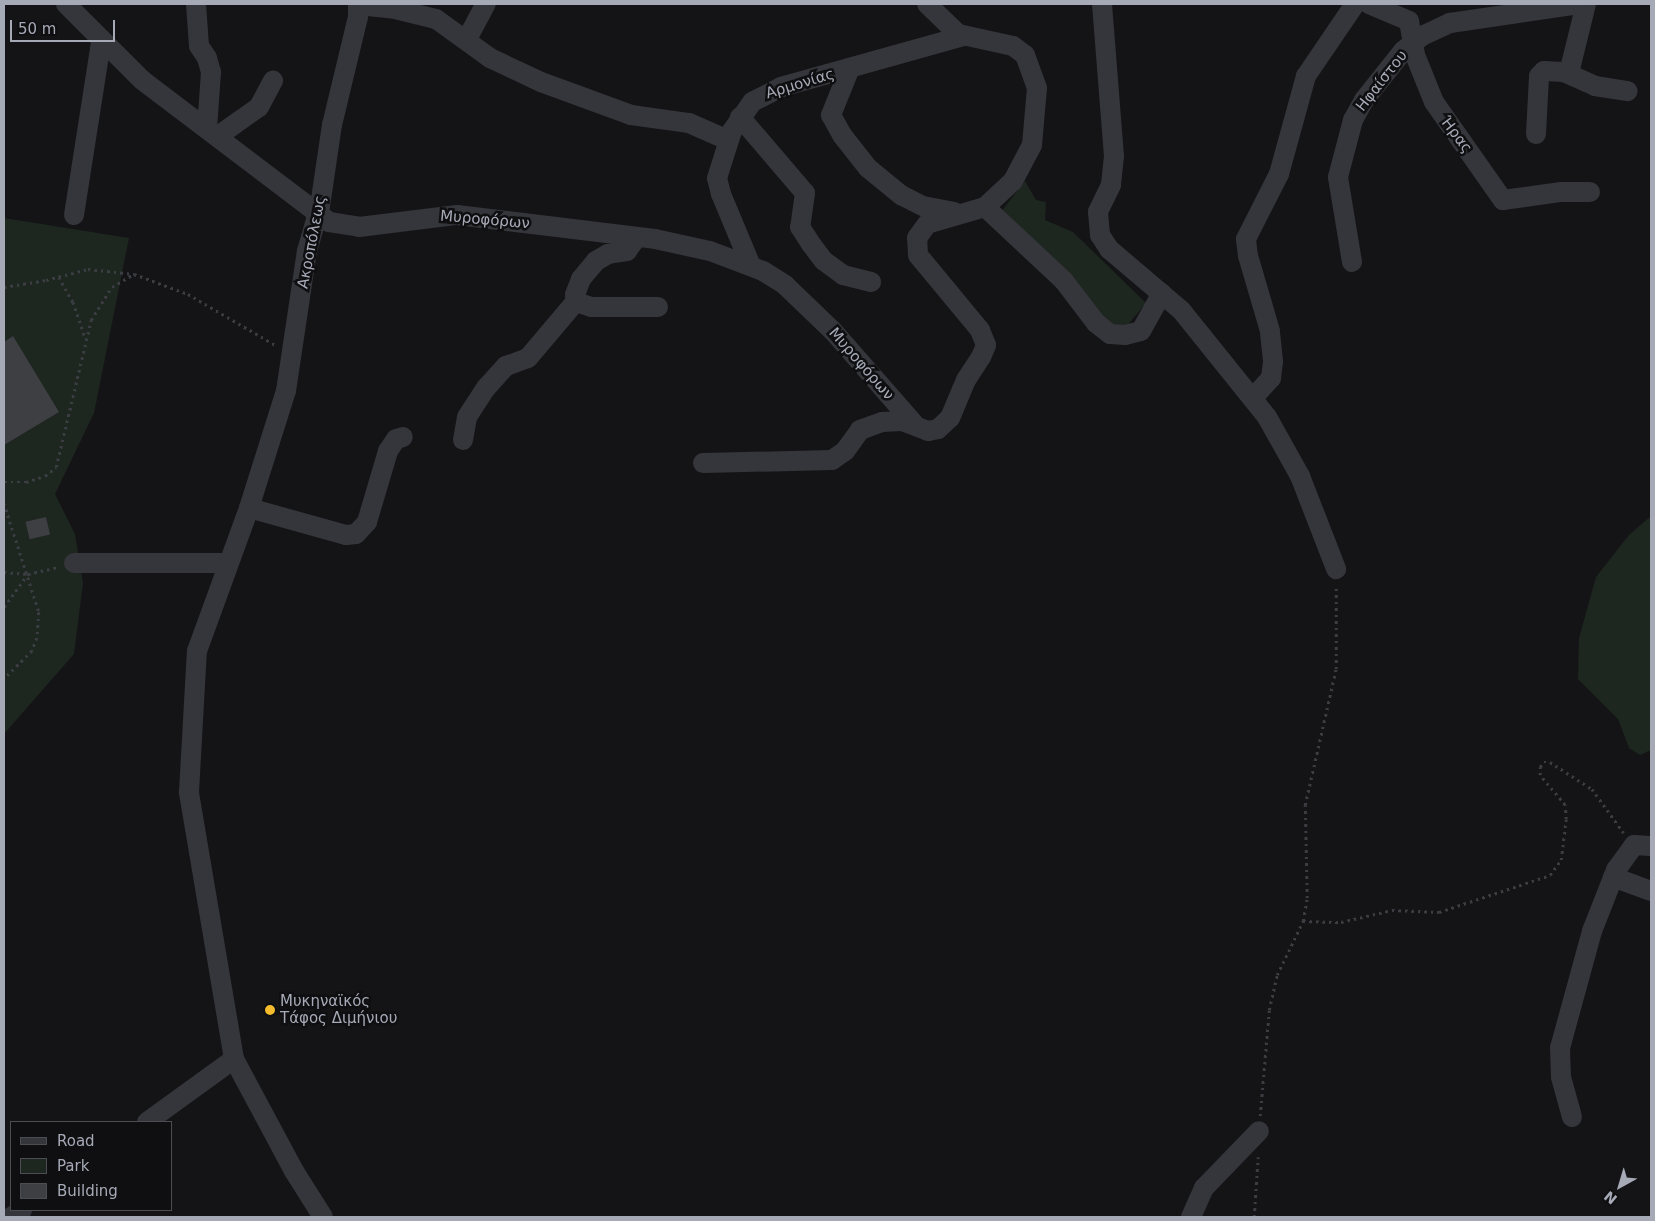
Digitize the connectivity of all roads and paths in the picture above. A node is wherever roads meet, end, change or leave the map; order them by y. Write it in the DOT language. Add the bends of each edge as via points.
graph roads {
  1 [pos="66,4"];
  2 [pos="196,4"];
  3 [pos="358,4"];
  4 [pos="486,4"];
  5 [pos="927,4"];
  6 [pos="1102,4"];
  7 [pos="1355,4"];
  8 [pos="1369,4"];
  9 [pos="1581,4"];
  10 [pos="1586,4"];
  11 [pos="964,36"];
  12 [pos="467,39"];
  13 [pos="101,42"];
  14 [pos="1412,43"];
  15 [pos="850,68"];
  16 [pos="1568,73"];
  17 [pos="273,81"];
  18 [pos="1628,91"];
  19 [pos="740,117"];
  20 [pos="213,132"];
  21 [pos="1536,134"];
  22 [pos="728,140"];
  23 [pos="1590,192"];
  24 [pos="978,210"];
  25 [pos="74,215"];
  26 [pos="317,216"];
  27 [pos="637,237"];
  28 [pos="1352,262"];
  29 [pos="751,266"];
  30 [pos="134,274"];
  31 [pos="59,277"];
  32 [pos="871,282"];
  33 [pos="4,287"];
  34 [pos="1162,293"];
  35 [pos="576,300"];
  36 [pos="658,306"];
  37 [pos="86,341"];
  38 [pos="294,354"];
  39 [pos="1253,398"];
  40 [pos="914,424"];
  41 [pos="402,437"];
  42 [pos="463,440"];
  43 [pos="703,463"];
  44 [pos="4,482"];
  45 [pos="4,503"];
  46 [pos="249,508"];
  47 [pos="74,563"];
  48 [pos="228,564"];
  49 [pos="1336,569"];
  50 [pos="4,572"];
  51 [pos="28,574"];
  52 [pos="4,607"];
  53 [pos="4,679"];
  54 [pos="1643,845"];
  55 [pos="1613,877"];
  56 [pos="1651,890"];
  57 [pos="1303,921"];
  58 [pos="234,1059"];
  59 [pos="1572,1118"];
  60 [pos="147,1121"];
  61 [pos="1259,1131"];
  62 [pos="323,1217"];
  63 [pos="1191,1217"];
  64 [pos="1254,1217"];
  1 -- 13 [label="street, Μυροφόρων"];
  2 -- 20 [label="street" via="199,46 211,72"];
  3 -- 12 [label="street" via="418,13 443,22"];
  3 -- 26 [label="street, Ακροπόλεως" via="358,17 332,125"];
  4 -- 12 [label="street"];
  5 -- 11 [label="street" via="946,24"];
  6 -- 34 [label="street" via="1114,156 1111,185 1098,212 1098,230 1109,249"];
  7 -- 39 [label="street" via="1306,76 1279,174 1246,239 1270,331 1273,361 1271,378"];
  8 -- 14 [label="street, Ήρας" via="1409,21"];
  9 -- 14 [label="street, Ηφαίστου" via="1450,23"];
  10 -- 16 [label="street"];
  11 -- 15 [label="street, Αρμονίας"];
  11 -- 24 [label="street" via="1012,46 1026,55 1037,88 1035,134 1028,157 1013,181"];
  12 -- 22 [label="street" via="506,66 606,108 644,119 689,122"];
  13 -- 20 [label="street, Μυροφόρων" via="142,80"];
  13 -- 25 [label="street"];
  14 -- 23 [label="street, Ήρας" via="1440,113 1503,200 1561,192"];
  14 -- 28 [label="street, Ηφαίστου" via="1382,77 1353,120 1338,177"];
  15 -- 19 [label="street, Αρμονίας" via="769,91 752,102"];
  15 -- 24 [label="street" via="831,115 857,155 883,181 915,203 934,209"];
  16 -- 18 [label="street" via="1595,86"];
  16 -- 21 [label="street" via="1548,71 1539,76"];
  17 -- 20 [label="street" via="259,107"];
  19 -- 22 [label="street, Αρμονίας"];
  19 -- 32 [label="street" via="805,193 800,227 824,261 843,276"];
  20 -- 26 [label="street, Μυροφόρων"];
  22 -- 29 [label="street, Αρμονίας" via="717,170 718,184"];
  24 -- 34 [label="street" via="1064,281 1096,323 1110,334 1141,331"];
  24 -- 40 [label="street" via="927,224 917,238 916,249 975,323 986,345 946,423 933,431"];
  26 -- 27 [label="street, Μυροφόρων" via="337,224 359,227 457,215"];
  26 -- 38 [label="street, Ακροπόλεως" via="307,251"];
  27 -- 29 [label="street, Μυροφόρων" via="692,246"];
  27 -- 35 [label="street" via="627,251 608,254 596,261 578,285"];
  29 -- 40 [label="street, Μυροφόρων" via="776,278 810,308"];
  30 -- 31 [label="path" via="88,269"];
  30 -- 37 [label="path" via="123,278 103,298 91,320"];
  30 -- 38 [label="path" via="188,294"];
  31 -- 33 [label="path"];
  31 -- 37 [label="path" via="73,302"];
  34 -- 39 [label="street" via="1181,310"];
  35 -- 36 [label="street" via="596,308"];
  35 -- 42 [label="street" via="528,358 506,366 486,388 467,417"];
  37 -- 44 [label="path" via="56,467 46,476"];
  38 -- 46 [label="street, Ακροπόλεως" via="286,391"];
  39 -- 49 [label="street" via="1300,476"];
  40 -- 43 [label="street" via="891,421 863,428 832,460"];
  41 -- 46 [label="street" via="396,439 388,451 367,522 356,534 346,535"];
  45 -- 51 [label="path"];
  46 -- 48 [label="street, Ακροπόλεως"];
  47 -- 48 [label="street"];
  47 -- 51 [label="path"];
  48 -- 58 [label="street, Ακροπόλεως" via="197,651 189,783"];
  49 -- 57 [label="path" via="1336,669 1305,805 1307,898"];
  50 -- 51 [label="path"];
  51 -- 52 [label="path"];
  51 -- 53 [label="path" via="39,612 37,638 24,661"];
  54 -- 55 [label="street"];
  54 -- 57 [label="path" via="1592,789 1550,762 1544,762 1540,775 1564,805 1566,819 1561,860 1550,875 1439,912 1392,910 1341,922"];
  55 -- 56 [label="street"];
  55 -- 59 [label="street" via="1592,931 1560,1048 1561,1077"];
  57 -- 61 [label="path" via="1277,975 1269,1010"];
  58 -- 60 [label="street"];
  58 -- 62 [label="street, Ακροπόλεως" via="294,1171"];
  61 -- 63 [label="street" via="1204,1188"];
  61 -- 64 [label="path"];
}
